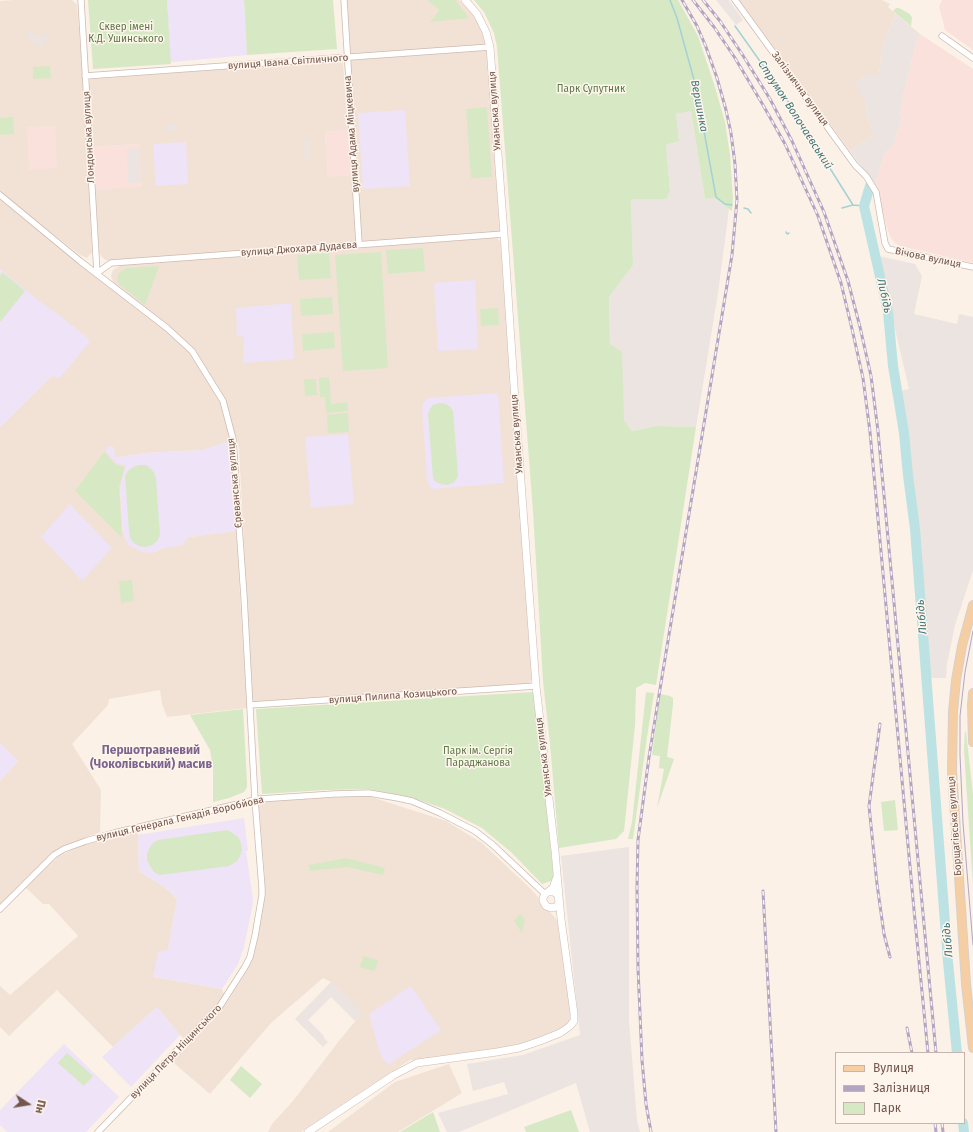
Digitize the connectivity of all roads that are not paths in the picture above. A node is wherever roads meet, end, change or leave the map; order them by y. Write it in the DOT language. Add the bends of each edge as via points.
graph roads {
  1 [pos="81,0"];
  2 [pos="344,0"];
  3 [pos="465,0"];
  4 [pos="735,0"];
  5 [pos="942,36"];
  6 [pos="490,47"];
  7 [pos="347,58"];
  8 [pos="973,58"];
  9 [pos="86,76"];
  10 [pos="866,176"];
  11 [pos="0,195"];
  12 [pos="504,234"];
  13 [pos="359,244"];
  14 [pos="973,267"];
  15 [pos="97,273"];
  16 [pos="973,605"];
  17 [pos="536,686"];
  18 [pos="973,693"];
  19 [pos="250,705"];
  20 [pos="973,742"];
  21 [pos="255,800"];
  22 [pos="557,875"];
  23 [pos="546,893"];
  24 [pos="560,900"];
  25 [pos="551,908"];
  26 [pos="0,909"];
  27 [pos="561,919"];
  28 [pos="973,1048"];
  29 [pos="98,1132"];
  30 [pos="308,1132"];
  1 -- 9 [label="street, Лондонська вулиця"];
  2 -- 7 [label="street, вулиця Адама Міцкевича"];
  3 -- 6 [label="street, Уманська вулиця" via="477,14"];
  4 -- 10 [label="street, Залізнична вулиця" via="855,166"];
  5 -- 8 [label="street"];
  6 -- 7 [label="street, вулиця Івана Світличного"];
  6 -- 12 [label="street, Уманська вулиця"];
  7 -- 9 [label="street, вулиця Івана Світличного"];
  7 -- 13 [label="street, вулиця Адама Міцкевича"];
  9 -- 15 [label="street, Лондонська вулиця"];
  10 -- 14 [label="street, Вічова вулиця" via="876,192 888,249"];
  11 -- 15 [label="street, Єреванська вулиця"];
  12 -- 13 [label="street, вулиця Джохара Дудаєва"];
  12 -- 17 [label="street, Уманська вулиця"];
  13 -- 15 [label="street, вулиця Джохара Дудаєва" via="111,263"];
  15 -- 19 [label="street, Єреванська вулиця" via="185,344 197,357 223,401 233,439"];
  16 -- 28 [label="main road, Борщагівська вулиця" via="956,680 952,770 966,984"];
  17 -- 19 [label="street, вулиця Пилипа Козицького"];
  17 -- 22 [label="street, Уманська вулиця"];
  18 -- 20 [label="main road"];
  19 -- 21 [label="street, Єреванська вулиця"];
  21 -- 23 [label="street, вулиця Генерала Генадія Воробйова" via="369,793 412,801 475,831"];
  21 -- 26 [label="street, вулиця Генерала Генадія Воробйова" via="95,838 64,849 54,855"];
  21 -- 29 [label="street, вулиця Петра Ніщинського" via="262,895 250,957 220,1006"];
  22 -- 23 [label="street" via="553,888"];
  22 -- 24 [label="street, Уманська вулиця"];
  23 -- 24 [label="street" via="556,893"];
  23 -- 25 [label="street" via="543,898 544,904"];
  24 -- 25 [label="street" via="556,907"];
  24 -- 27 [label="street, Уманська вулиця"];
  25 -- 27 [label="street"];
  27 -- 30 [label="street, Уманська вулиця" via="574,1014 574,1021 570,1026 540,1042 519,1048 417,1063 394,1075"];
}
